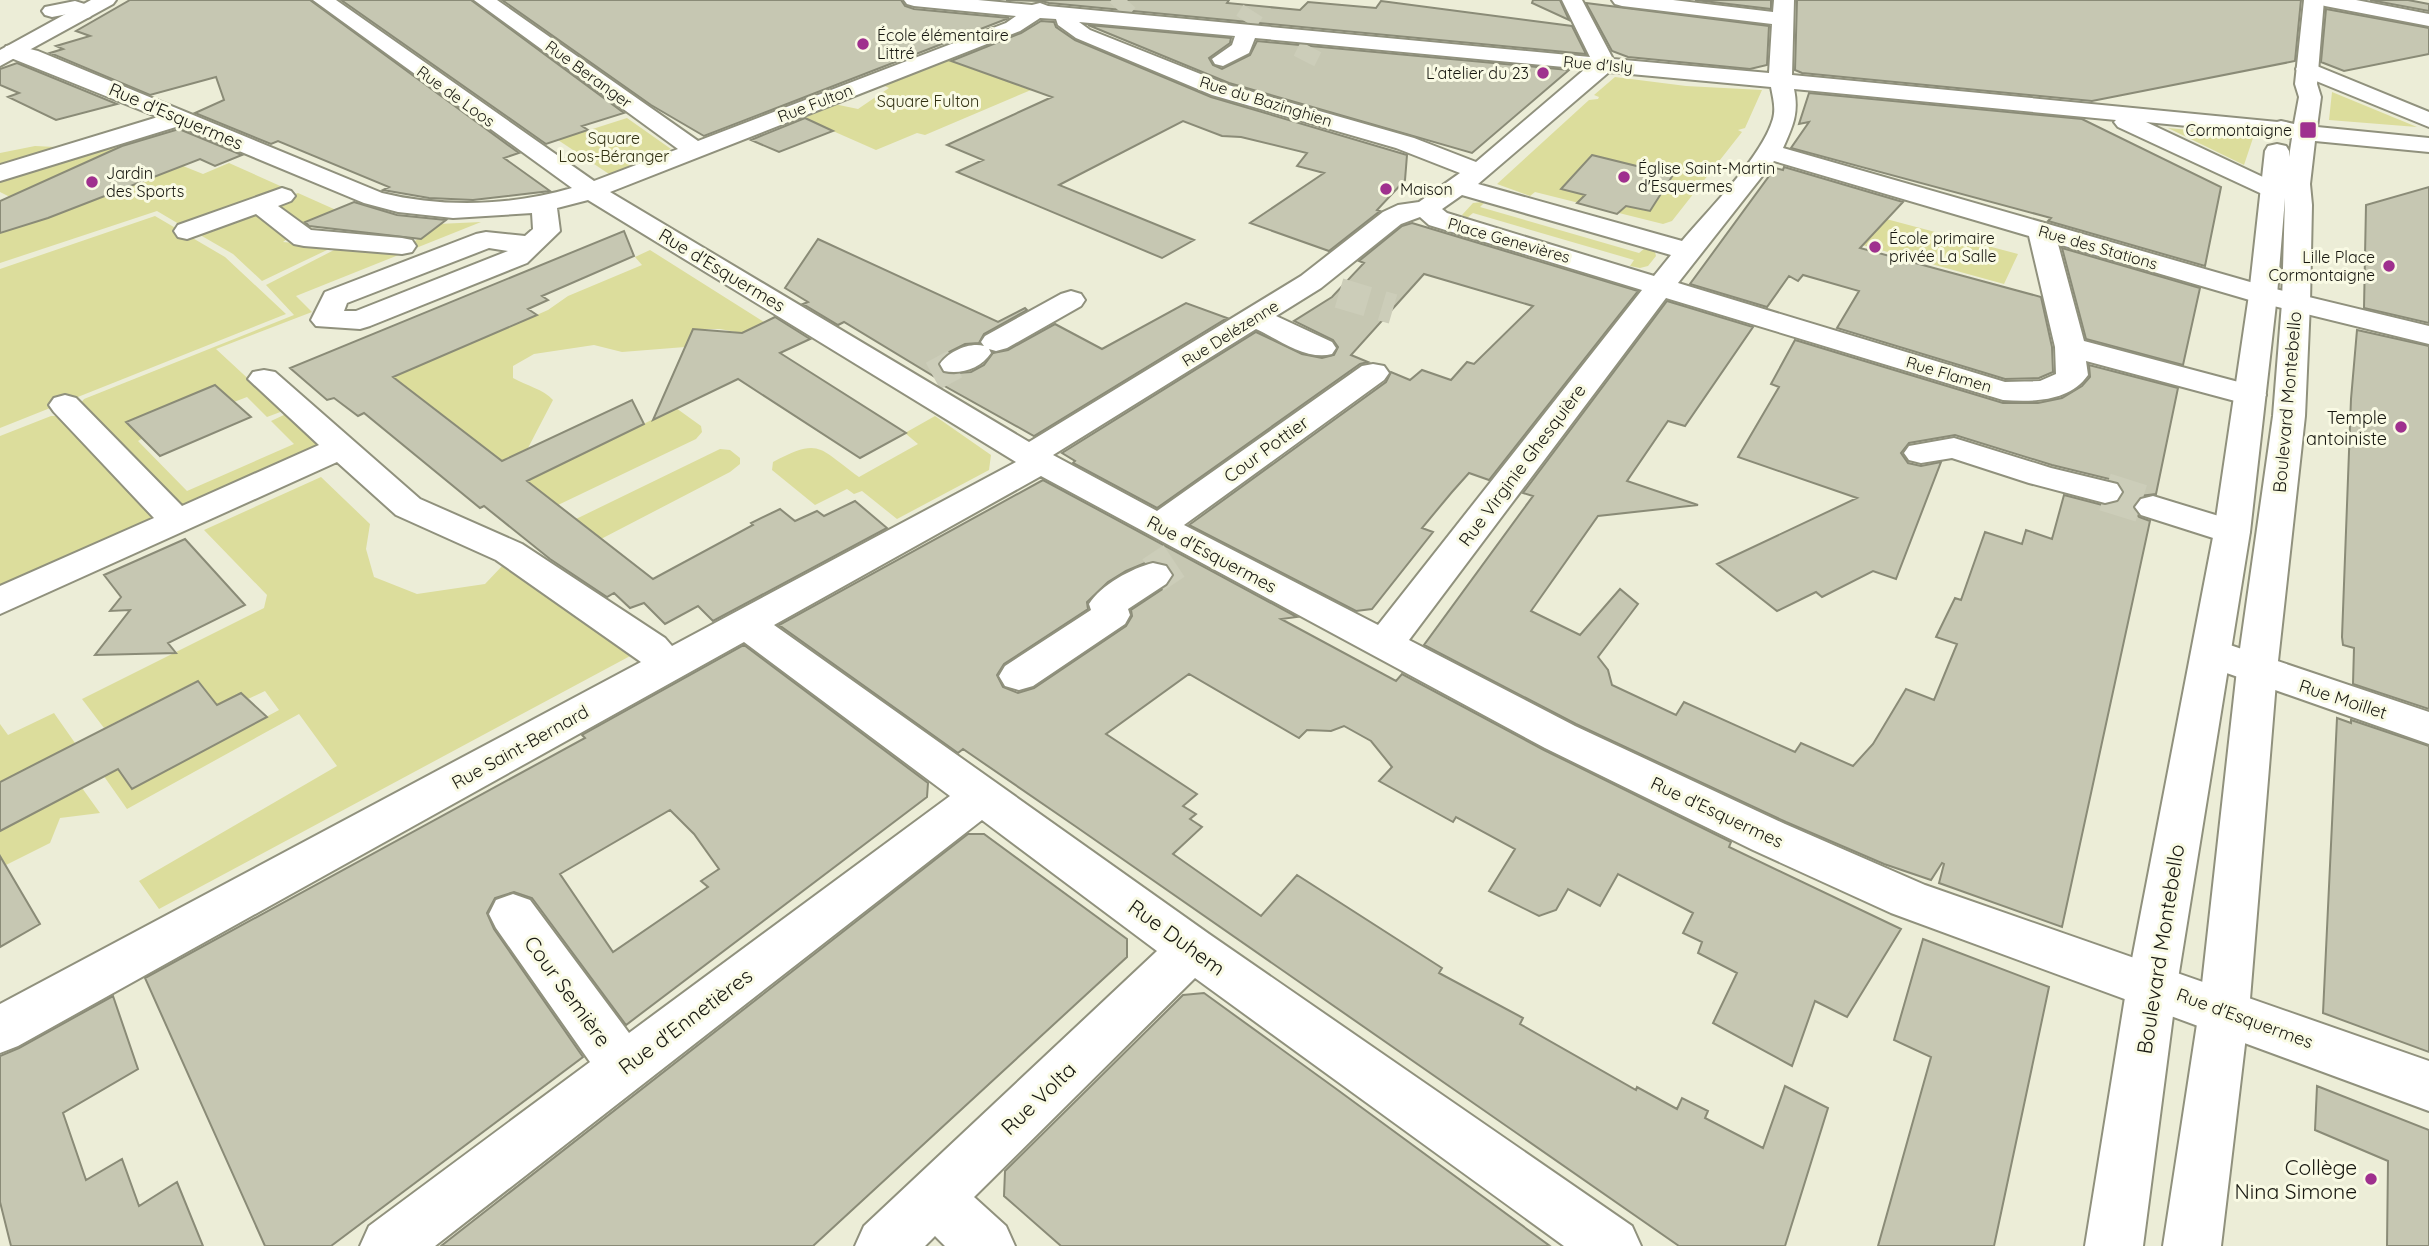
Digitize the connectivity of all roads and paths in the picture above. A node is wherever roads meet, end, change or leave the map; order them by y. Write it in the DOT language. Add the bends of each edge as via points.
graph roads {
  1 [pos="106,0"];
  2 [pos="323,0"];
  3 [pos="484,0"];
  4 [pos="914,0"];
  5 [pos="1572,0"];
  6 [pos="1622,0"];
  7 [pos="2314,0"];
  8 [pos="2325,0"];
  9 [pos="77,6"];
  10 [pos="1050,9"];
  11 [pos="1783,9"];
  12 [pos="2429,20"];
  13 [pos="1245,28"];
  14 [pos="5,50"];
  15 [pos="1223,59"];
  16 [pos="1605,64"];
  17 [pos="2306,77"];
  18 [pos="1781,81"];
  19 [pos="2102,111"];
  20 [pos="180,118"];
  21 [pos="2429,120"];
  22 [pos="2296,129"];
  23 [pos="2422,142"];
  24 [pos="694,149"];
  25 [pos="1769,152"];
  26 [pos="0,173"];
  27 [pos="327,179"];
  28 [pos="1468,179"];
  29 [pos="590,191"];
  30 [pos="2286,198"];
  31 [pos="259,204"];
  32 [pos="544,204"];
  33 [pos="1426,209"];
  34 [pos="187,231"];
  35 [pos="2041,231"];
  36 [pos="531,245"];
  37 [pos="402,246"];
  38 [pos="1689,252"];
  39 [pos="1309,284"];
  40 [pos="1661,285"];
  41 [pos="1339,293"];
  42 [pos="2280,299"];
  43 [pos="1071,300"];
  44 [pos="1255,317"];
  45 [pos="2429,335"];
  46 [pos="2070,347"];
  47 [pos="1321,348"];
  48 [pos="955,365"];
  49 [pos="1373,373"];
  50 [pos="264,379"];
  51 [pos="2250,395"];
  52 [pos="65,405"];
  53 [pos="343,447"];
  54 [pos="1921,453"];
  55 [pos="1035,459"];
  56 [pos="2105,492"];
  57 [pos="2153,507"];
  58 [pos="177,521"];
  59 [pos="1159,526"];
  60 [pos="2232,532"];
  61 [pos="1174,560"];
  62 [pos="0,601"];
  63 [pos="746,624"];
  64 [pos="1384,645"];
  65 [pos="2211,653"];
  66 [pos="667,667"];
  67 [pos="2257,670"];
  68 [pos="1019,676"];
  69 [pos="2429,727"];
  70 [pos="981,797"];
  71 [pos="513,914"];
  72 [pos="1192,949"];
  73 [pos="2152,985"];
  74 [pos="2224,1011"];
  75 [pos="0,1030"];
  76 [pos="624,1068"];
  77 [pos="2429,1086"];
  78 [pos="935,1198"];
  79 [pos="389,1246"];
  80 [pos="884,1246"];
  81 [pos="986,1246"];
  82 [pos="1612,1246"];
  83 [pos="2114,1246"];
  84 [pos="2192,1246"];
  1 -- 9 [label="street"];
  2 -- 29 [label="street, Rue de Loos"];
  3 -- 24 [label="street, Rue Beranger"];
  4 -- 10 [label="street, Rue d'Isly"];
  5 -- 16 [label="street"];
  6 -- 11 [label="street"];
  7 -- 17 [label="street, Boulevard Montebello"];
  8 -- 12 [label="street"];
  9 -- 14 [label="street"];
  9 -- 14 [label="street" via="52,11"];
  10 -- 13 [label="street, Rue d'Isly"];
  10 -- 24 [label="street, Rue Fulton"];
  10 -- 28 [label="street, Rue du Bazinghien" via="1075,31 1220,90 1396,140"];
  11 -- 18 [label="street"];
  13 -- 15 [label="street" via="1241,48"];
  13 -- 16 [label="street, Rue d'Isly" via="1314,42"];
  14 -- 20 [label="street, Rue d'Esquermes"];
  16 -- 18 [label="street, Rue d'Isly"];
  16 -- 28 [label="street, Place Genevières"];
  17 -- 21 [label="street"];
  17 -- 22 [label="street, Boulevard Montebello" via="2310,97"];
  18 -- 19 [label="street, Rue d'Isly"];
  18 -- 25 [label="street" via="1787,100 1784,121"];
  19 -- 22 [label="street, Rue d'Isly"];
  19 -- 30 [label="street"];
  20 -- 26 [label="street"];
  20 -- 27 [label="street, Rue d'Esquermes"];
  22 -- 23 [label="street, Rue d'Isly"];
  22 -- 30 [label="street, Boulevard Montebello" via="2297,184"];
  23 -- 30 [label="street" via="2331,160 2316,171 2308,195"];
  24 -- 29 [label="street, Rue Fulton"];
  25 -- 35 [label="street, Rue des Stations"];
  25 -- 38 [label="street"];
  27 -- 31 [label="street"];
  27 -- 32 [label="street, Rue d'Esquermes" via="409,207"];
  28 -- 33 [label="street, Place Genevières"];
  28 -- 38 [label="street"];
  29 -- 32 [label="street, Rue d'Esquermes"];
  29 -- 48 [label="street, Rue d'Esquermes"];
  30 -- 42 [label="street, Boulevard Montebello"];
  31 -- 34 [label="street"];
  31 -- 37 [label="street" via="304,238"];
  32 -- 36 [label="street" via="547,231"];
  33 -- 39 [label="street, Rue Delézenne" via="1392,218"];
  33 -- 40 [label="street, Place Genevières" via="1438,219"];
  35 -- 42 [label="street, Rue des Stations"];
  35 -- 46 [label="street"];
  36 -- 36 [label="street" via="486,240 335,298 326,320 359,320 516,257"];
  38 -- 40 [label="street"];
  39 -- 41 [label="street"];
  39 -- 44 [label="street, Rue Delézenne"];
  40 -- 46 [label="street, Rue Flamen" via="2003,391 2027,391 2069,380"];
  40 -- 64 [label="street, Rue Virginie Ghesquière"];
  42 -- 45 [label="street, Rue des Stations"];
  42 -- 51 [label="street, Boulevard Montebello"];
  42 -- 67 [label="street, Boulevard Montebello" via="2288,416"];
  43 -- 48 [label="street"];
  44 -- 47 [label="street"];
  44 -- 55 [label="street, Rue Delézenne"];
  46 -- 51 [label="street"];
  48 -- 55 [label="street, Rue d'Esquermes"];
  49 -- 59 [label="street, Cour Pottier"];
  50 -- 53 [label="street"];
  51 -- 60 [label="street, Boulevard Montebello"];
  52 -- 58 [label="street"];
  53 -- 58 [label="street"];
  53 -- 66 [label="street" via="408,507 509,552 651,648"];
  54 -- 56 [label="street" via="1954,448"];
  55 -- 59 [label="street, Rue d'Esquermes"];
  55 -- 63 [label="street, Rue Saint-Bernard"];
  57 -- 60 [label="street"];
  58 -- 62 [label="street"];
  59 -- 61 [label="street, Rue d'Esquermes"];
  60 -- 65 [label="street, Boulevard Montebello"];
  61 -- 64 [label="street, Rue d'Esquermes"];
  61 -- 68 [label="street" via="1108,604 1111,615"];
  63 -- 66 [label="street, Rue Saint-Bernard"];
  63 -- 70 [label="street, Rue Duhem"];
  64 -- 73 [label="street, Rue d'Esquermes" via="1581,747 1842,870 1977,925"];
  65 -- 67 [label="street"];
  65 -- 73 [label="street, Boulevard Montebello"];
  66 -- 75 [label="street, Rue Saint-Bernard"];
  67 -- 69 [label="street, Rue Moillet"];
  67 -- 74 [label="street, Boulevard Montebello"];
  70 -- 72 [label="street, Rue Duhem"];
  70 -- 76 [label="street, Rue d'Ennetières"];
  71 -- 76 [label="street, Cour Semière"];
  72 -- 78 [label="street, Rue Volta"];
  72 -- 82 [label="street, Rue Duhem"];
  73 -- 74 [label="street, Rue d'Esquermes"];
  73 -- 83 [label="street, Boulevard Montebello"];
  74 -- 77 [label="street, Rue d'Esquermes"];
  74 -- 84 [label="street, Boulevard Montebello"];
  76 -- 79 [label="street, Rue d'Ennetières"];
  78 -- 80 [label="street, Rue Volta"];
  78 -- 81 [label="street"];
}
